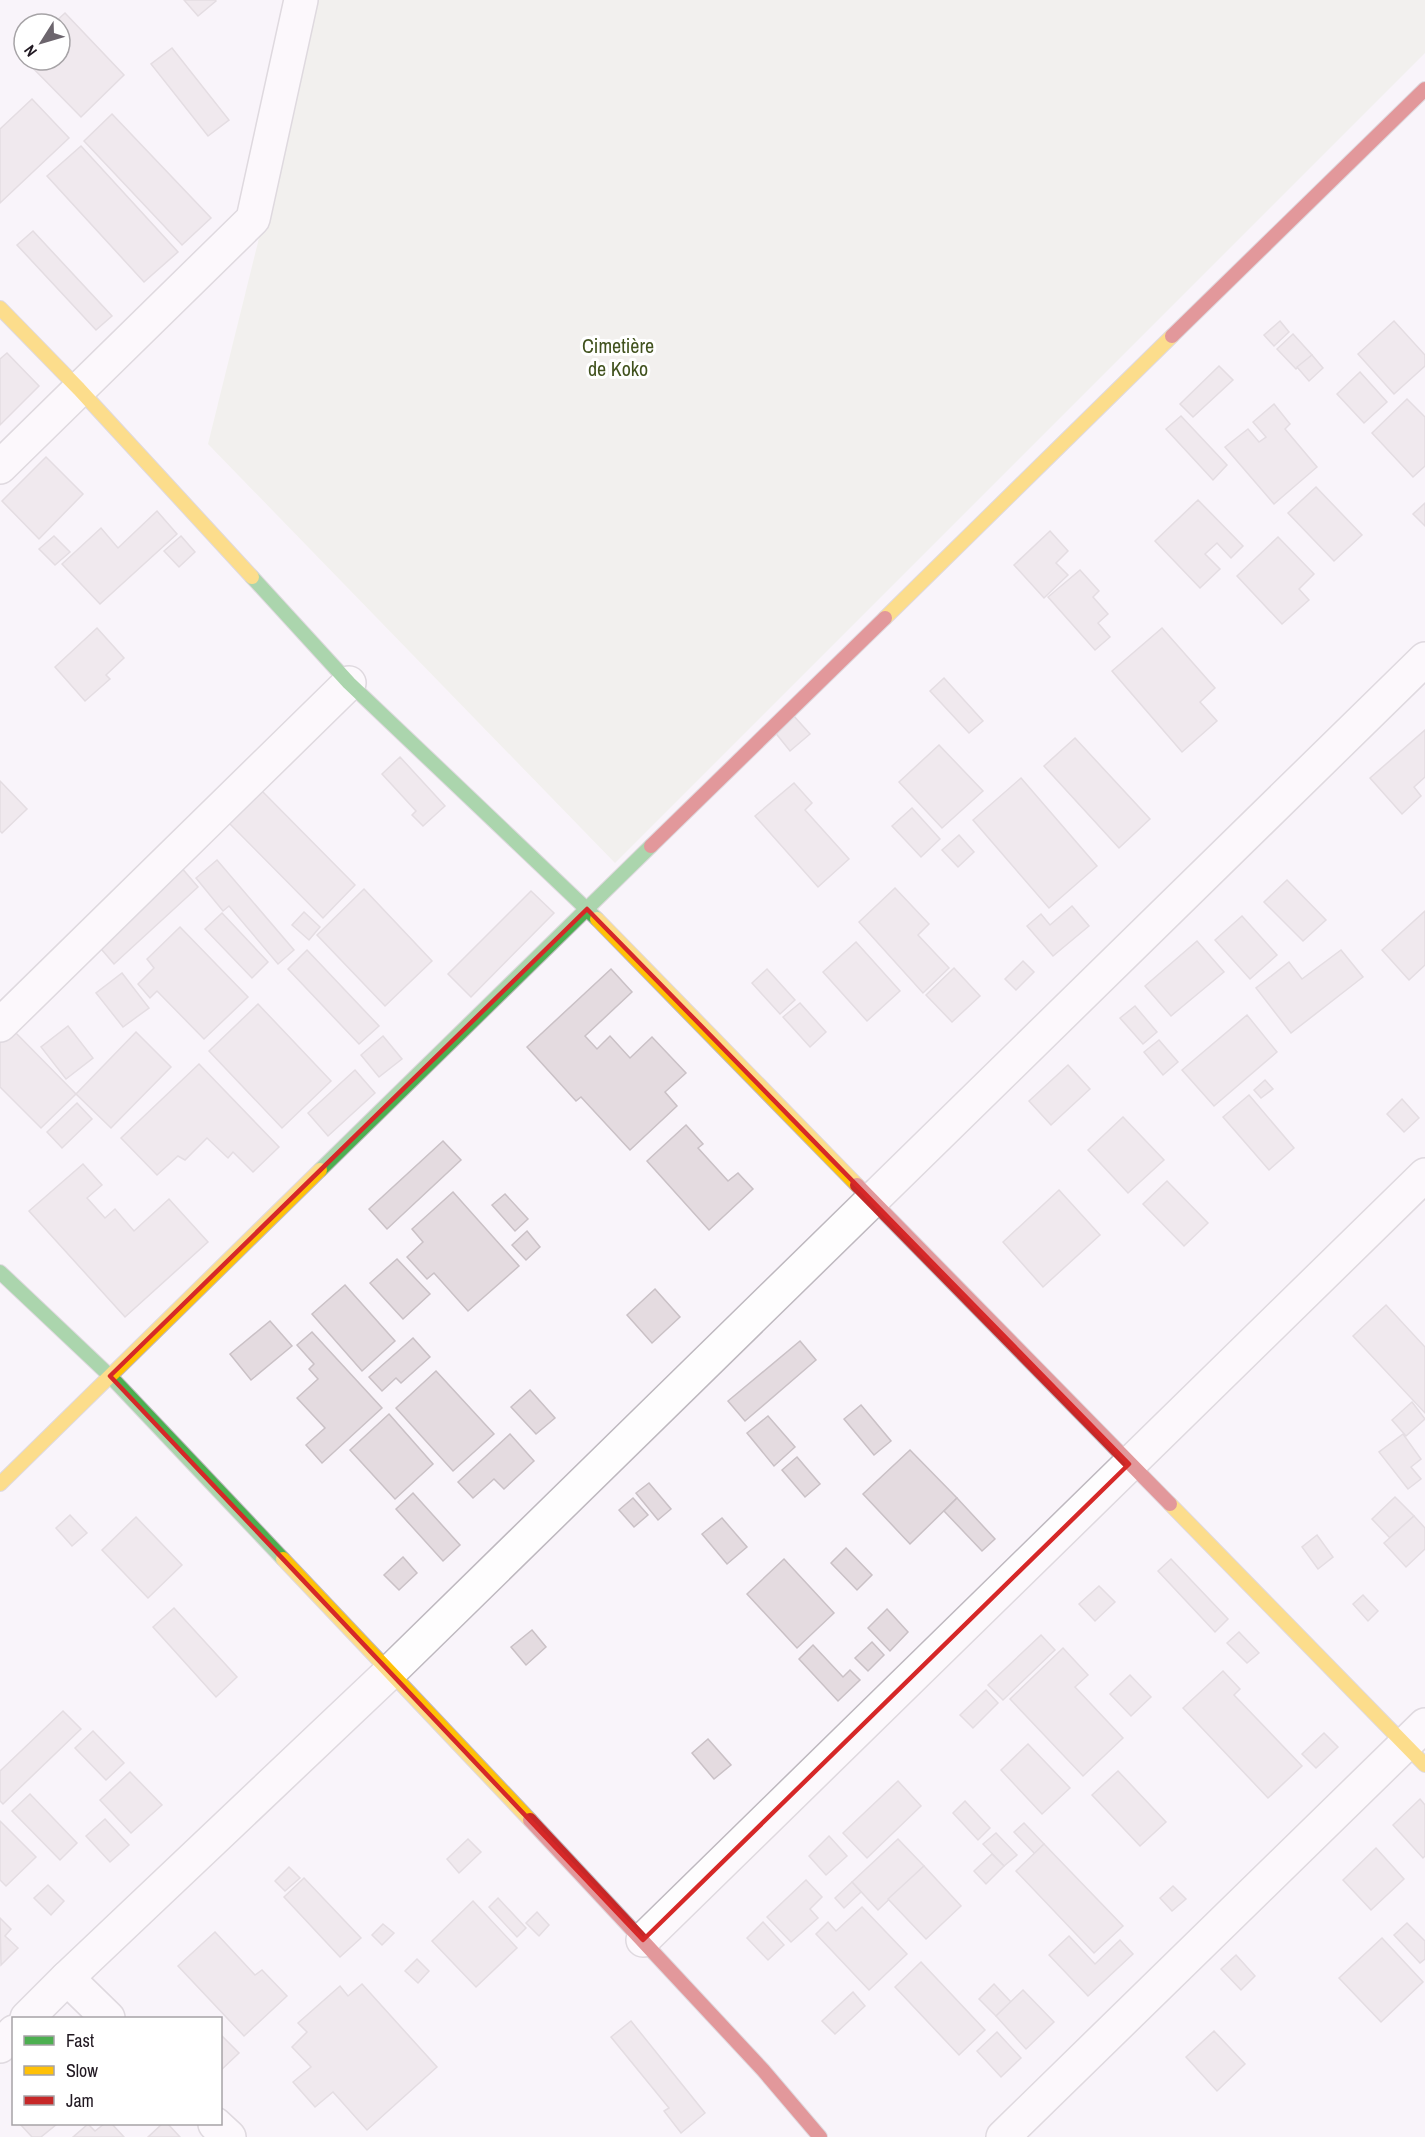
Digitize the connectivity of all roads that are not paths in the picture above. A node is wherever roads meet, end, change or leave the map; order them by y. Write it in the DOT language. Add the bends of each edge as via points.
graph roads {
  1 [pos="301,0"];
  2 [pos="1425,89"];
  3 [pos="0,308"];
  4 [pos="79,389"];
  5 [pos="0,466"];
  6 [pos="1425,659"];
  7 [pos="349,683"];
  8 [pos="587,909"];
  9 [pos="0,1025"];
  10 [pos="1425,1175"];
  11 [pos="871,1201"];
  12 [pos="0,1272"];
  13 [pos="110,1376"];
  14 [pos="1129,1464"];
  15 [pos="0,1484"];
  16 [pos="390,1672"];
  17 [pos="1418,1745"];
  18 [pos="643,1940"];
  19 [pos="67,1978"];
  20 [pos="29,2017"];
  21 [pos="106,2017"];
  22 [pos="12,2034"];
  23 [pos="0,2046"];
  24 [pos="216,2125"];
  25 [pos="229,2137"];
  26 [pos="820,2137"];
  27 [pos="1002,2137"];
  1 -- 4 [label="street" via="253,219"];
  2 -- 8 [label="street"];
  3 -- 4 [label="street"];
  4 -- 5 [label="street"];
  4 -- 7 [label="street"];
  6 -- 11 [label="street"];
  7 -- 8 [label="street"];
  7 -- 9 [label="street"];
  8 -- 11 [label="street"];
  8 -- 13 [label="street"];
  10 -- 14 [label="street"];
  11 -- 14 [label="street"];
  11 -- 16 [label="street"];
  12 -- 13 [label="street"];
  13 -- 15 [label="street"];
  13 -- 16 [label="street"];
  14 -- 17 [label="street"];
  14 -- 18 [label="street"];
  16 -- 18 [label="street"];
  16 -- 19 [label="street"];
  17 -- 27 [label="street"];
  18 -- 26 [label="street"];
  19 -- 20 [label="street"];
  19 -- 21 [label="street"];
  22 -- 23 [label="street"];
  24 -- 25 [label="street"];
}
